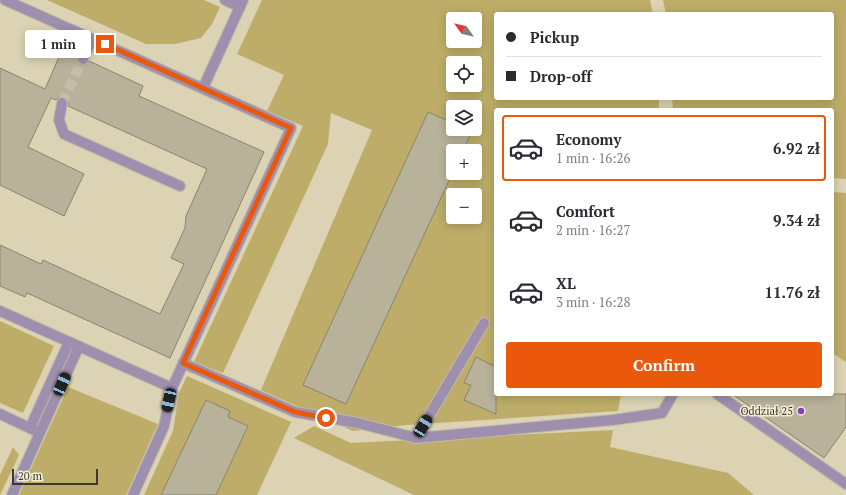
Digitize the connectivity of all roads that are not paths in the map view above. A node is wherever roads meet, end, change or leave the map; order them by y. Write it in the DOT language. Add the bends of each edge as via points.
graph roads {
  1 [pos="5,0"];
  2 [pos="225,0"];
  3 [pos="241,3"];
  4 [pos="92,39"];
  5 [pos="83,58"];
  6 [pos="203,88"];
  7 [pos="62,103"];
  8 [pos="180,186"];
  9 [pos="0,311"];
  10 [pos="484,323"];
  11 [pos="69,342"];
  12 [pos="79,346"];
  13 [pos="183,363"];
  14 [pos="172,388"];
  15 [pos="672,396"];
  16 [pos="720,396"];
  17 [pos="0,414"];
  18 [pos="30,428"];
  19 [pos="40,432"];
  20 [pos="416,438"];
  21 [pos="846,484"];
  22 [pos="12,495"];
  23 [pos="132,495"];
  1 -- 4 [label="street"];
  2 -- 3 [label="street"];
  3 -- 6 [label="street"];
  4 -- 5 [label="street"];
  4 -- 6 [label="street"];
  6 -- 13 [label="street" via="291,128"];
  7 -- 8 [label="street" via="59,120 64,134"];
  9 -- 11 [label="street"];
  10 -- 20 [label="street"];
  11 -- 12 [label="street"];
  11 -- 18 [label="street"];
  12 -- 14 [label="street"];
  12 -- 19 [label="street"];
  13 -- 14 [label="street"];
  13 -- 20 [label="street" via="295,412 358,423"];
  14 -- 23 [label="street" via="164,426"];
  15 -- 20 [label="street" via="662,413 613,420"];
  16 -- 21 [label="street"];
  17 -- 18 [label="street"];
  18 -- 19 [label="street"];
  19 -- 22 [label="street"];
}
